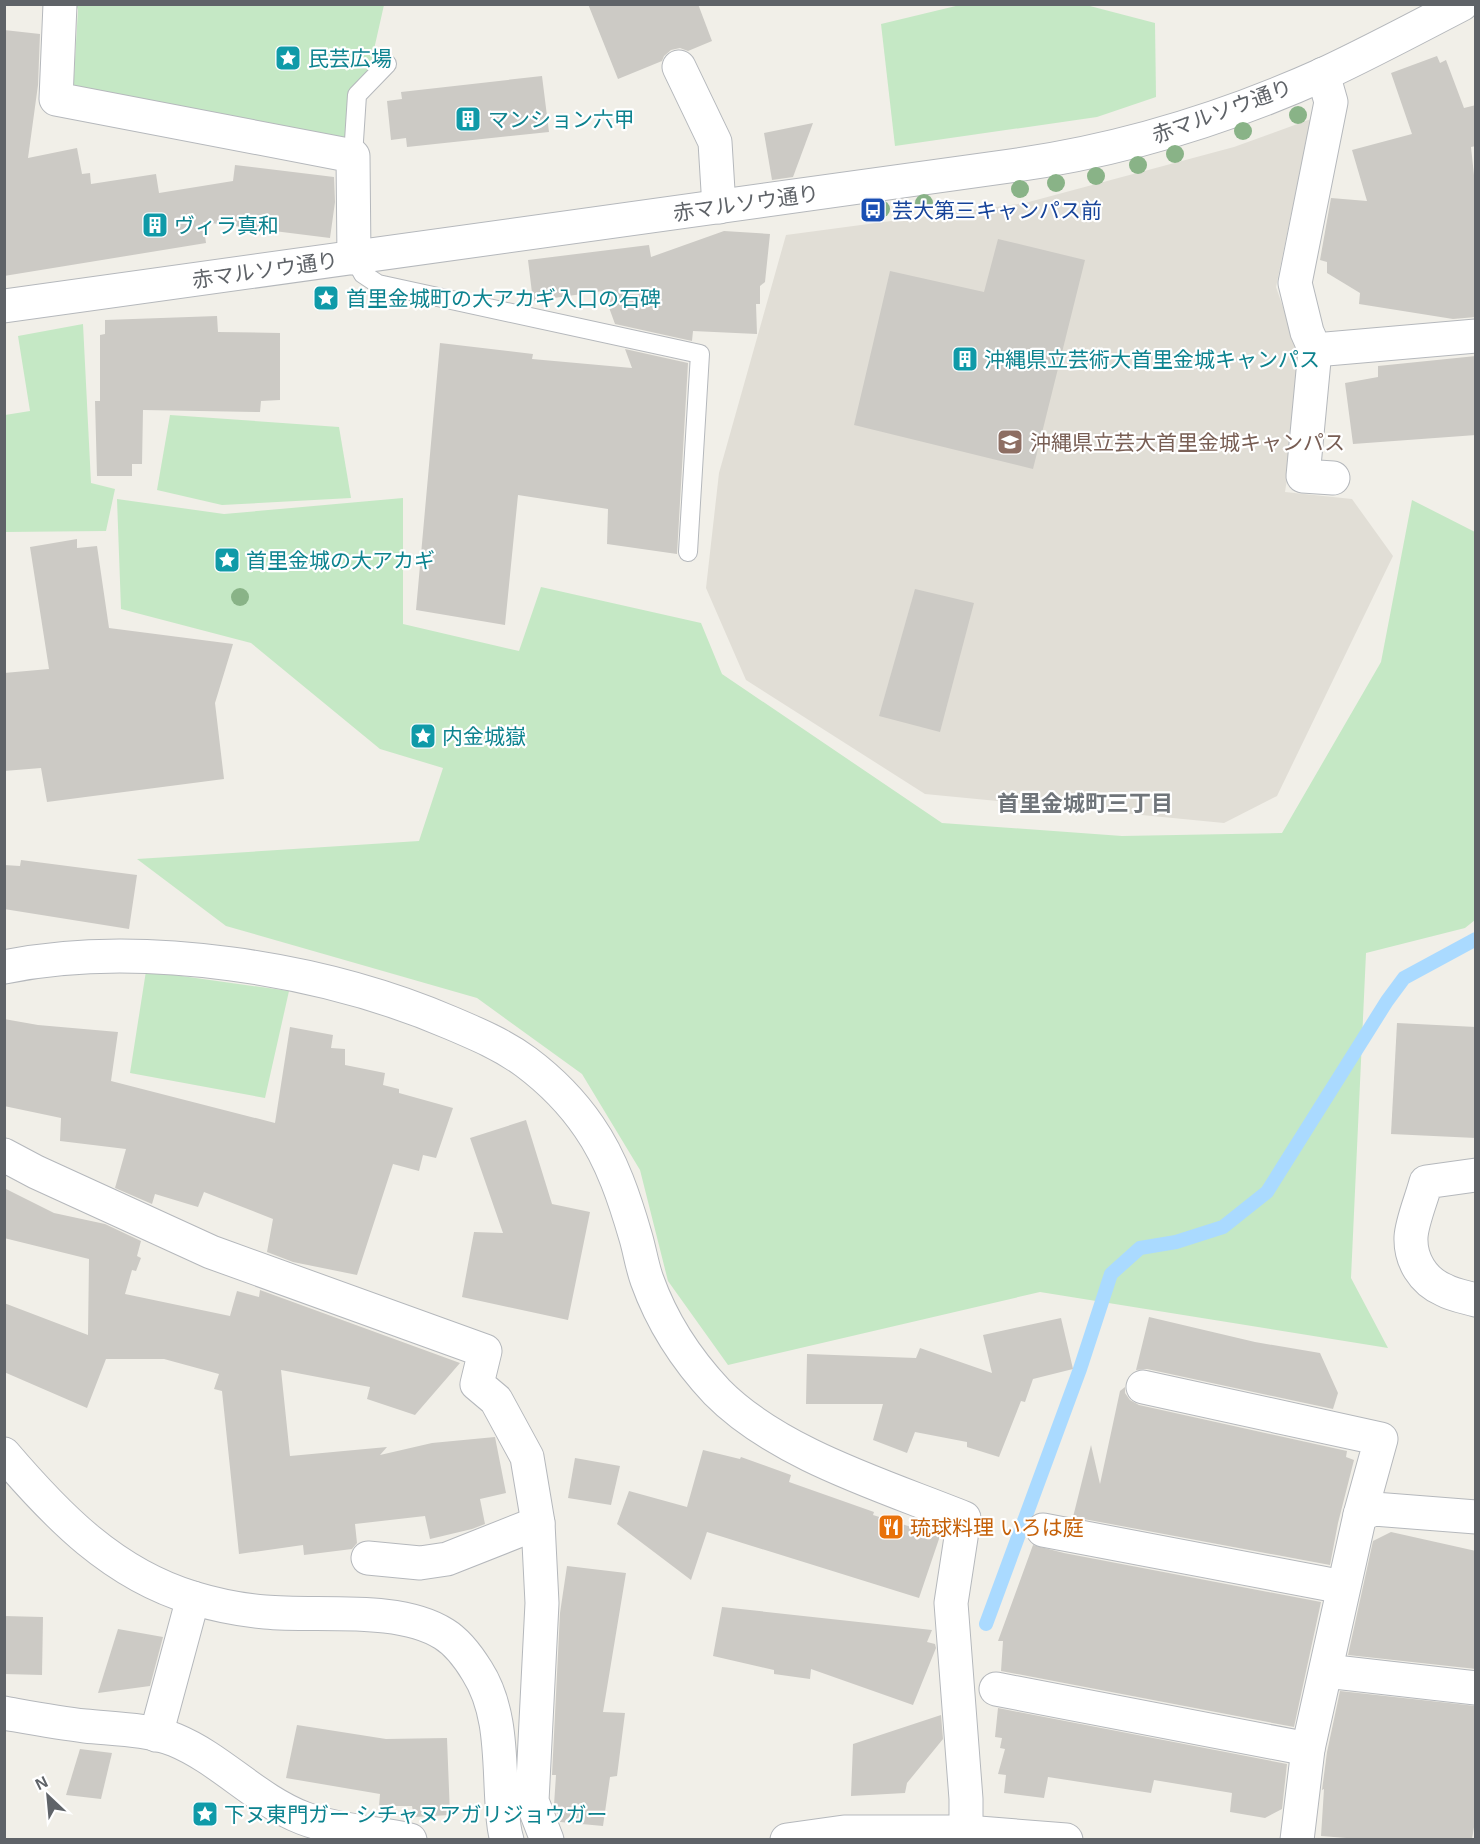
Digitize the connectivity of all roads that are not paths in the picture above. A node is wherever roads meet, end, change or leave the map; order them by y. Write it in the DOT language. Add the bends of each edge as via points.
graph roads {
  1 [pos="60,4"];
  2 [pos="1462,4"];
  3 [pos="387,64"];
  4 [pos="679,67"];
  5 [pos="1323,74"];
  6 [pos="353,156"];
  7 [pos="719,207"];
  8 [pos="354,258"];
  9 [pos="4,306"];
  10 [pos="1476,336"];
  11 [pos="1315,350"];
  12 [pos="1333,478"];
  13 [pos="688,552"];
  14 [pos="4,967"];
  15 [pos="4,1155"];
  16 [pos="1476,1175"];
  17 [pos="1476,1300"];
  18 [pos="1143,1387"];
  19 [pos="4,1454"];
  20 [pos="1360,1515"];
  21 [pos="1476,1517"];
  22 [pos="538,1523"];
  23 [pos="1043,1530"];
  24 [pos="368,1558"];
  25 [pos="1343,1587"];
  26 [pos="193,1598"];
  27 [pos="1326,1671"];
  28 [pos="1476,1688"];
  29 [pos="996,1689"];
  30 [pos="4,1713"];
  31 [pos="156,1735"];
  32 [pos="1308,1749"];
  33 [pos="966,1832"];
  34 [pos="410,1839"];
  35 [pos="507,1839"];
  36 [pos="547,1839"];
  37 [pos="787,1839"];
  38 [pos="1066,1839"];
  39 [pos="1297,1839"];
  1 -- 6 [label="street" via="56,99"];
  2 -- 5 [label="street, 赤マルソウ通り"];
  3 -- 6 [label="lane" via="357,95"];
  4 -- 7 [label="street" via="715,142"];
  5 -- 7 [label="street, 赤マルソウ通り" via="1185,127 1086,153"];
  5 -- 11 [label="street" via="1331,102 1295,283"];
  6 -- 8 [label="street"];
  7 -- 8 [label="street, 赤マルソウ通り"];
  8 -- 9 [label="street, 赤マルソウ通り"];
  8 -- 13 [label="lane" via="363,274 378,284 700,354"];
  10 -- 11 [label="street"];
  11 -- 12 [label="street" via="1303,476"];
  14 -- 33 [label="street" via="71,958 161,957 220,962 304,977 422,1010 489,1039 525,1061 560,1091 590,1128 610,1165 646,1278 666,1324 689,1360 719,1394 752,1420 823,1462 964,1518 951,1604"];
  15 -- 22 [label="street" via="211,1252 485,1352 477,1384 496,1400 526,1457"];
  16 -- 17 [label="street" via="1426,1182 1411,1236 1420,1271 1431,1283"];
  18 -- 20 [label="street" via="1380,1439"];
  19 -- 26 [label="street" via="41,1498 103,1553 157,1585"];
  20 -- 21 [label="street" via="1374,1509"];
  20 -- 25 [label="street"];
  22 -- 24 [label="street" via="447,1559 420,1563"];
  22 -- 36 [label="street" via="542,1603 532,1801"];
  23 -- 25 [label="street"];
  25 -- 27 [label="street"];
  26 -- 31 [label="street"];
  26 -- 35 [label="street" via="265,1612 394,1618 444,1634 477,1671 489,1695 496,1720"];
  27 -- 28 [label="street"];
  27 -- 32 [label="street"];
  29 -- 32 [label="street"];
  30 -- 31 [label="street"];
  31 -- 34 [label="street" via="175,1740 302,1818 335,1828"];
  32 -- 39 [label="street"];
  33 -- 37 [label="street" via="844,1832"];
  33 -- 38 [label="street"];
}
